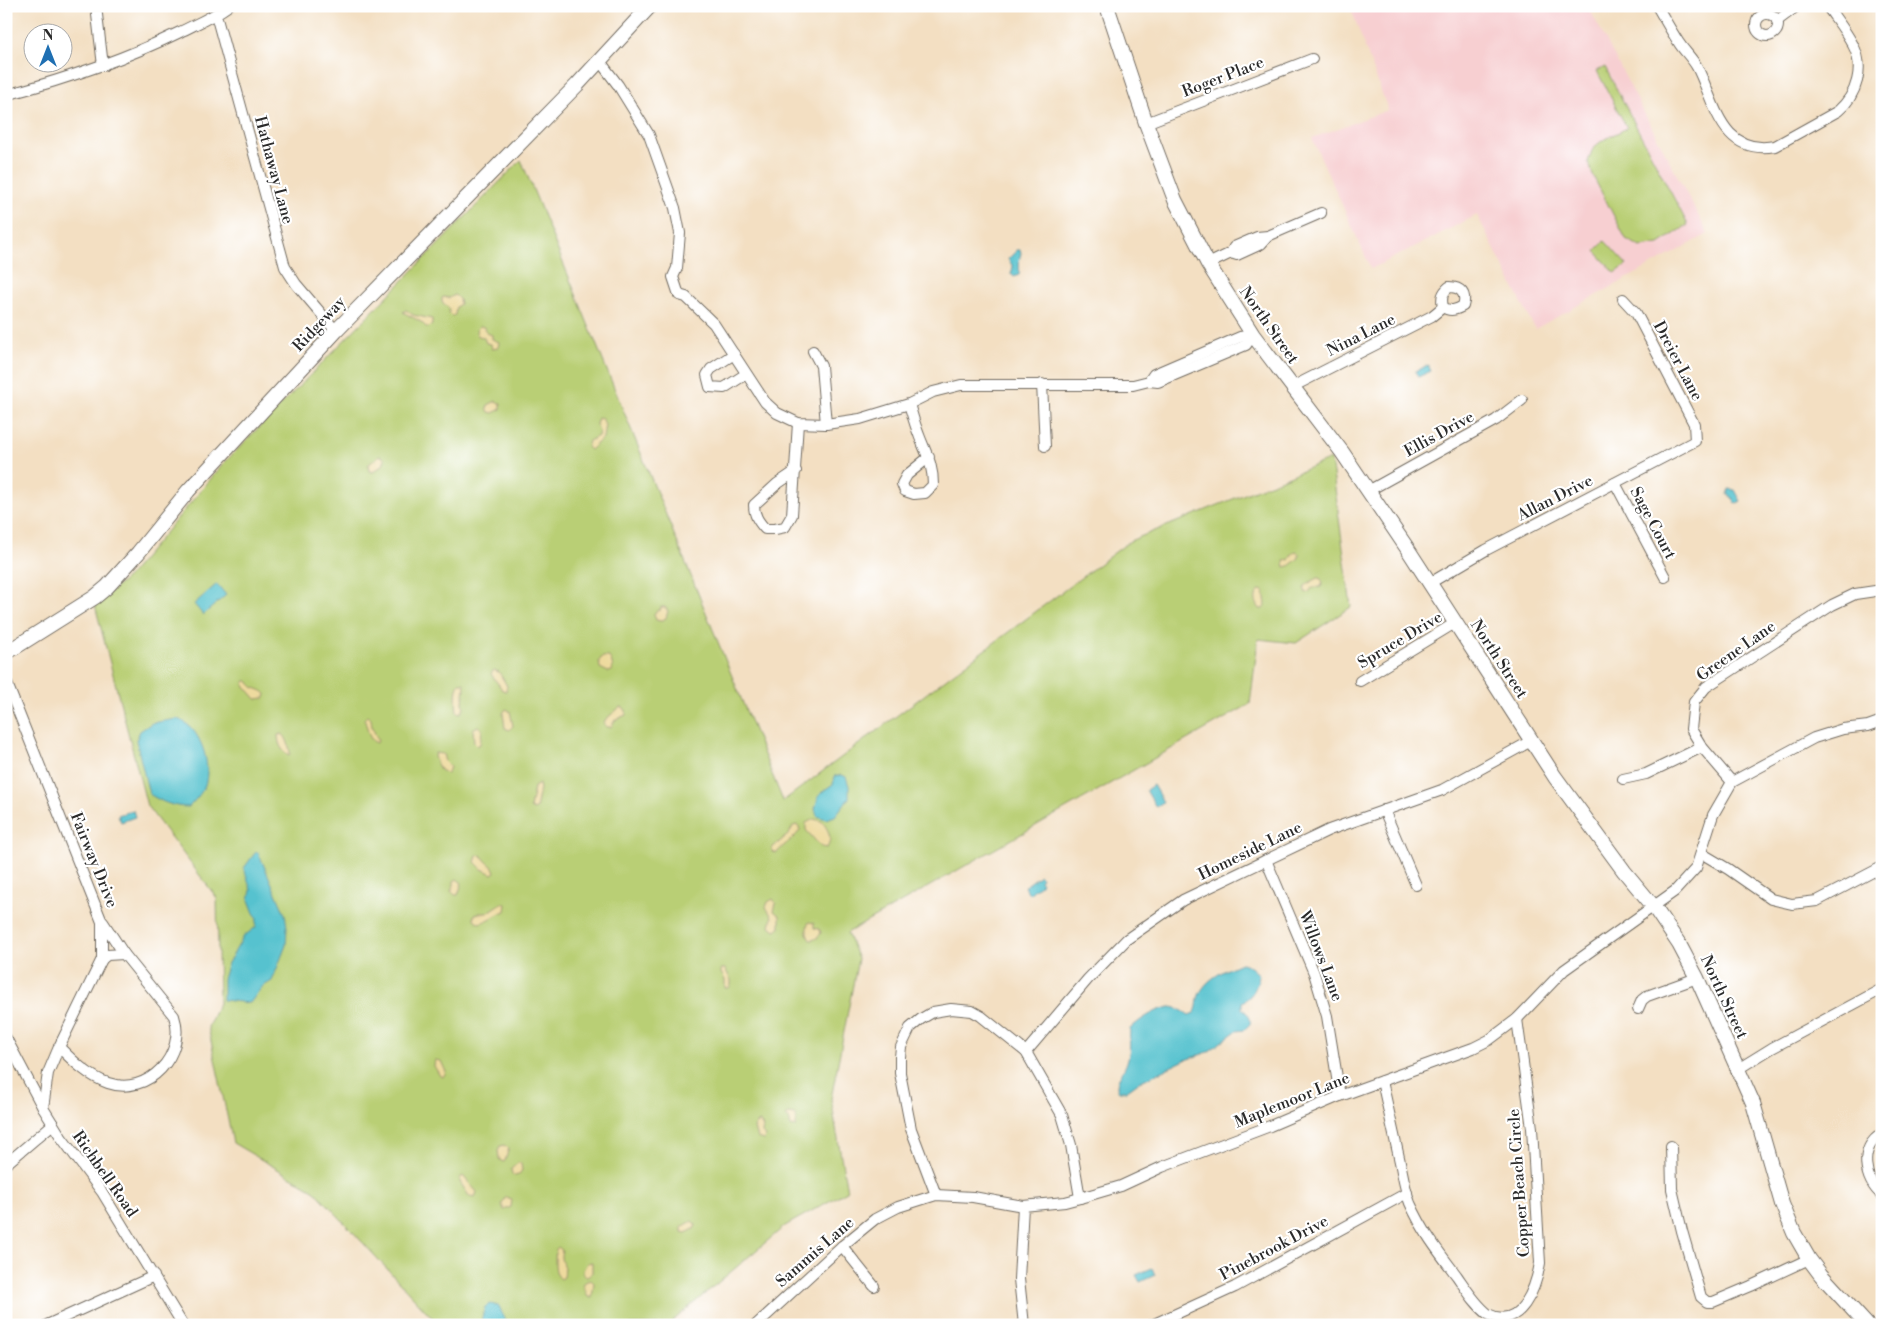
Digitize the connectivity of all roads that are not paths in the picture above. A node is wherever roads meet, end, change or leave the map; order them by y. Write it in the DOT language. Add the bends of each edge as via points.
graph roads {
  1 [pos="96,6"];
  2 [pos="228,6"];
  3 [pos="650,6"];
  4 [pos="1107,6"];
  5 [pos="1657,6"];
  6 [pos="1797,6"];
  7 [pos="1827,6"];
  8 [pos="216,14"];
  9 [pos="1777,21"];
  10 [pos="1312,59"];
  11 [pos="599,60"];
  12 [pos="103,66"];
  13 [pos="6,95"];
  14 [pos="1146,123"];
  15 [pos="1321,213"];
  16 [pos="1208,264"];
  17 [pos="1623,299"];
  18 [pos="1443,307"];
  19 [pos="336,331"];
  20 [pos="1253,335"];
  21 [pos="813,351"];
  22 [pos="734,354"];
  23 [pos="746,374"];
  24 [pos="1042,384"];
  25 [pos="1292,387"];
  26 [pos="1522,400"];
  27 [pos="908,404"];
  28 [pos="798,423"];
  29 [pos="826,424"];
  30 [pos="1695,441"];
  31 [pos="1045,446"];
  32 [pos="929,457"];
  33 [pos="796,471"];
  34 [pos="1615,483"];
  35 [pos="1368,491"];
  36 [pos="1665,577"];
  37 [pos="1430,583"];
  38 [pos="1882,590"];
  39 [pos="1455,624"];
  40 [pos="6,653"];
  41 [pos="6,681"];
  42 [pos="1360,681"];
  43 [pos="1882,721"];
  44 [pos="1531,741"];
  45 [pos="1702,747"];
  46 [pos="1623,779"];
  47 [pos="1732,782"];
  48 [pos="1384,810"];
  49 [pos="1701,853"];
  50 [pos="1266,860"];
  51 [pos="1879,869"];
  52 [pos="1882,880"];
  53 [pos="1416,885"];
  54 [pos="1654,907"];
  55 [pos="102,922"];
  56 [pos="124,954"];
  57 [pos="102,959"];
  58 [pos="1697,978"];
  59 [pos="1882,989"];
  60 [pos="1638,1009"];
  61 [pos="1517,1019"];
  62 [pos="6,1038"];
  63 [pos="59,1047"];
  64 [pos="1026,1052"];
  65 [pos="1738,1069"];
  66 [pos="1382,1081"];
  67 [pos="1340,1096"];
  68 [pos="43,1108"];
  69 [pos="53,1124"];
  70 [pos="1882,1134"];
  71 [pos="1671,1146"];
  72 [pos="6,1164"];
  73 [pos="1407,1192"];
  74 [pos="936,1195"];
  75 [pos="1882,1195"];
  76 [pos="1080,1198"];
  77 [pos="1023,1206"];
  78 [pos="898,1207"];
  79 [pos="842,1246"];
  80 [pos="1809,1259"];
  81 [pos="154,1276"];
  82 [pos="874,1286"];
  83 [pos="47,1325"];
  84 [pos="184,1325"];
  85 [pos="756,1325"];
  86 [pos="1024,1325"];
  87 [pos="1152,1325"];
  88 [pos="1867,1325"];
  1 -- 12 [label="street"];
  2 -- 8 [label="street"];
  3 -- 11 [label="main road, Ridgeway"];
  4 -- 14 [label="main road, North Street"];
  5 -- 7 [label="street" via="1696,65 1713,108 1728,132 1747,144 1768,147 1838,111 1853,94 1859,59 1854,45"];
  6 -- 9 [label="street"];
  8 -- 12 [label="street"];
  8 -- 19 [label="street, Hathaway Lane" via="284,267"];
  10 -- 14 [label="street, Roger Place"];
  11 -- 19 [label="main road, Ridgeway"];
  11 -- 22 [label="street" via="649,135 675,208 680,233 677,268 686,297 714,324"];
  12 -- 13 [label="street"];
  14 -- 16 [label="main road, North Street" via="1175,200"];
  15 -- 16 [label="street" via="1268,236 1261,244 1237,255 1231,253"];
  16 -- 20 [label="main road, North Street"];
  17 -- 30 [label="street, Dreier Lane" via="1636,312 1694,424"];
  18 -- 25 [label="street, Nina Lane" via="1432,316"];
  19 -- 40 [label="main road, Ridgeway" via="188,491 107,587"];
  20 -- 24 [label="street" via="1246,345 1158,382 1133,385"];
  20 -- 25 [label="main road, North Street"];
  21 -- 29 [label="street" via="821,366"];
  22 -- 23 [label="street"];
  22 -- 23 [label="street" via="706,375 710,387 724,388"];
  23 -- 28 [label="street" via="764,402 777,413"];
  24 -- 27 [label="street" via="961,385 933,392"];
  24 -- 31 [label="street"];
  25 -- 35 [label="main road, North Street"];
  26 -- 35 [label="street, Ellis Drive" via="1496,420"];
  27 -- 29 [label="street" via="860,419"];
  27 -- 32 [label="street"];
  28 -- 29 [label="street"];
  28 -- 33 [label="street"];
  30 -- 34 [label="street, Allan Drive"];
  33 -- 33 [label="street" via="792,515 785,526 776,530 765,529 758,522 754,505"];
  34 -- 36 [label="street, Sage Court"];
  34 -- 37 [label="street, Allan Drive"];
  35 -- 37 [label="main road, North Street"];
  37 -- 39 [label="main road, North Street"];
  38 -- 45 [label="street, Greene Lane" via="1855,594 1832,605 1706,687 1694,702 1691,730"];
  39 -- 42 [label="street, Spruce Drive"];
  39 -- 44 [label="main road, North Street"];
  41 -- 55 [label="street, Fairway Drive"];
  43 -- 47 [label="street" via="1814,738"];
  44 -- 48 [label="street, Homeside Lane" via="1442,790"];
  44 -- 54 [label="main road, North Street" via="1554,777"];
  45 -- 46 [label="street" via="1646,774"];
  45 -- 47 [label="street, Greene Lane"];
  47 -- 49 [label="street, Maplemoor Lane" via="1713,816"];
  48 -- 50 [label="street, Homeside Lane" via="1329,830"];
  48 -- 53 [label="street"];
  49 -- 51 [label="street" via="1770,899 1792,904 1817,901"];
  49 -- 54 [label="street, Maplemoor Lane" via="1696,868 1675,891"];
  50 -- 64 [label="street, Homeside Lane" via="1183,900 1127,939 1088,978"];
  50 -- 67 [label="street, Willows Lane" via="1314,973 1327,1016"];
  51 -- 52 [label="street"];
  54 -- 58 [label="main road, North Street"];
  54 -- 61 [label="street, Maplemoor Lane" via="1564,970"];
  55 -- 56 [label="street"];
  55 -- 57 [label="street, Fairway Drive"];
  56 -- 57 [label="street" via="107,955"];
  56 -- 63 [label="street" via="174,1016 175,1040 170,1059 149,1080 135,1084 110,1084 93,1076"];
  57 -- 63 [label="street, Fairway Drive"];
  58 -- 60 [label="street" via="1647,996"];
  58 -- 65 [label="main road, North Street"];
  59 -- 65 [label="street"];
  61 -- 66 [label="street, Maplemoor Lane" via="1473,1048"];
  61 -- 73 [label="street, Copper Beach Circle" via="1532,1128 1540,1263 1525,1308 1519,1316 1505,1321 1494,1318 1476,1302 1424,1233"];
  62 -- 68 [label="street, Richbell Road"];
  63 -- 68 [label="street, Fairway Drive" via="48,1073"];
  64 -- 74 [label="street" via="981,1016 962,1009 933,1012 910,1028 904,1037 900,1073 911,1129"];
  64 -- 76 [label="street" via="1062,1115 1071,1144"];
  65 -- 80 [label="main road, North Street" via="1753,1102 1782,1204"];
  66 -- 67 [label="street, Maplemoor Lane"];
  66 -- 73 [label="street, Copper Beach Circle"];
  67 -- 76 [label="street, Maplemoor Lane" via="1121,1186"];
  68 -- 69 [label="street, Richbell Road"];
  69 -- 72 [label="street"];
  69 -- 81 [label="street, Richbell Road" via="102,1192"];
  70 -- 75 [label="street" via="1866,1153 1866,1171 1874,1190"];
  71 -- 80 [label="street" via="1672,1189 1701,1297 1707,1302"];
  73 -- 87 [label="street, Pinebrook Drive" via="1235,1287"];
  74 -- 77 [label="street, Maplemoor Lane" via="974,1197"];
  74 -- 78 [label="street, Maplemoor Lane"];
  76 -- 77 [label="street, Maplemoor Lane"];
  77 -- 86 [label="street" via="1018,1279"];
  78 -- 79 [label="street, Sammis Lane" via="875,1219"];
  79 -- 82 [label="street"];
  79 -- 85 [label="street, Sammis Lane"];
  80 -- 88 [label="main road, North Street"];
  81 -- 83 [label="street"];
  81 -- 84 [label="street, Richbell Road"];
}
